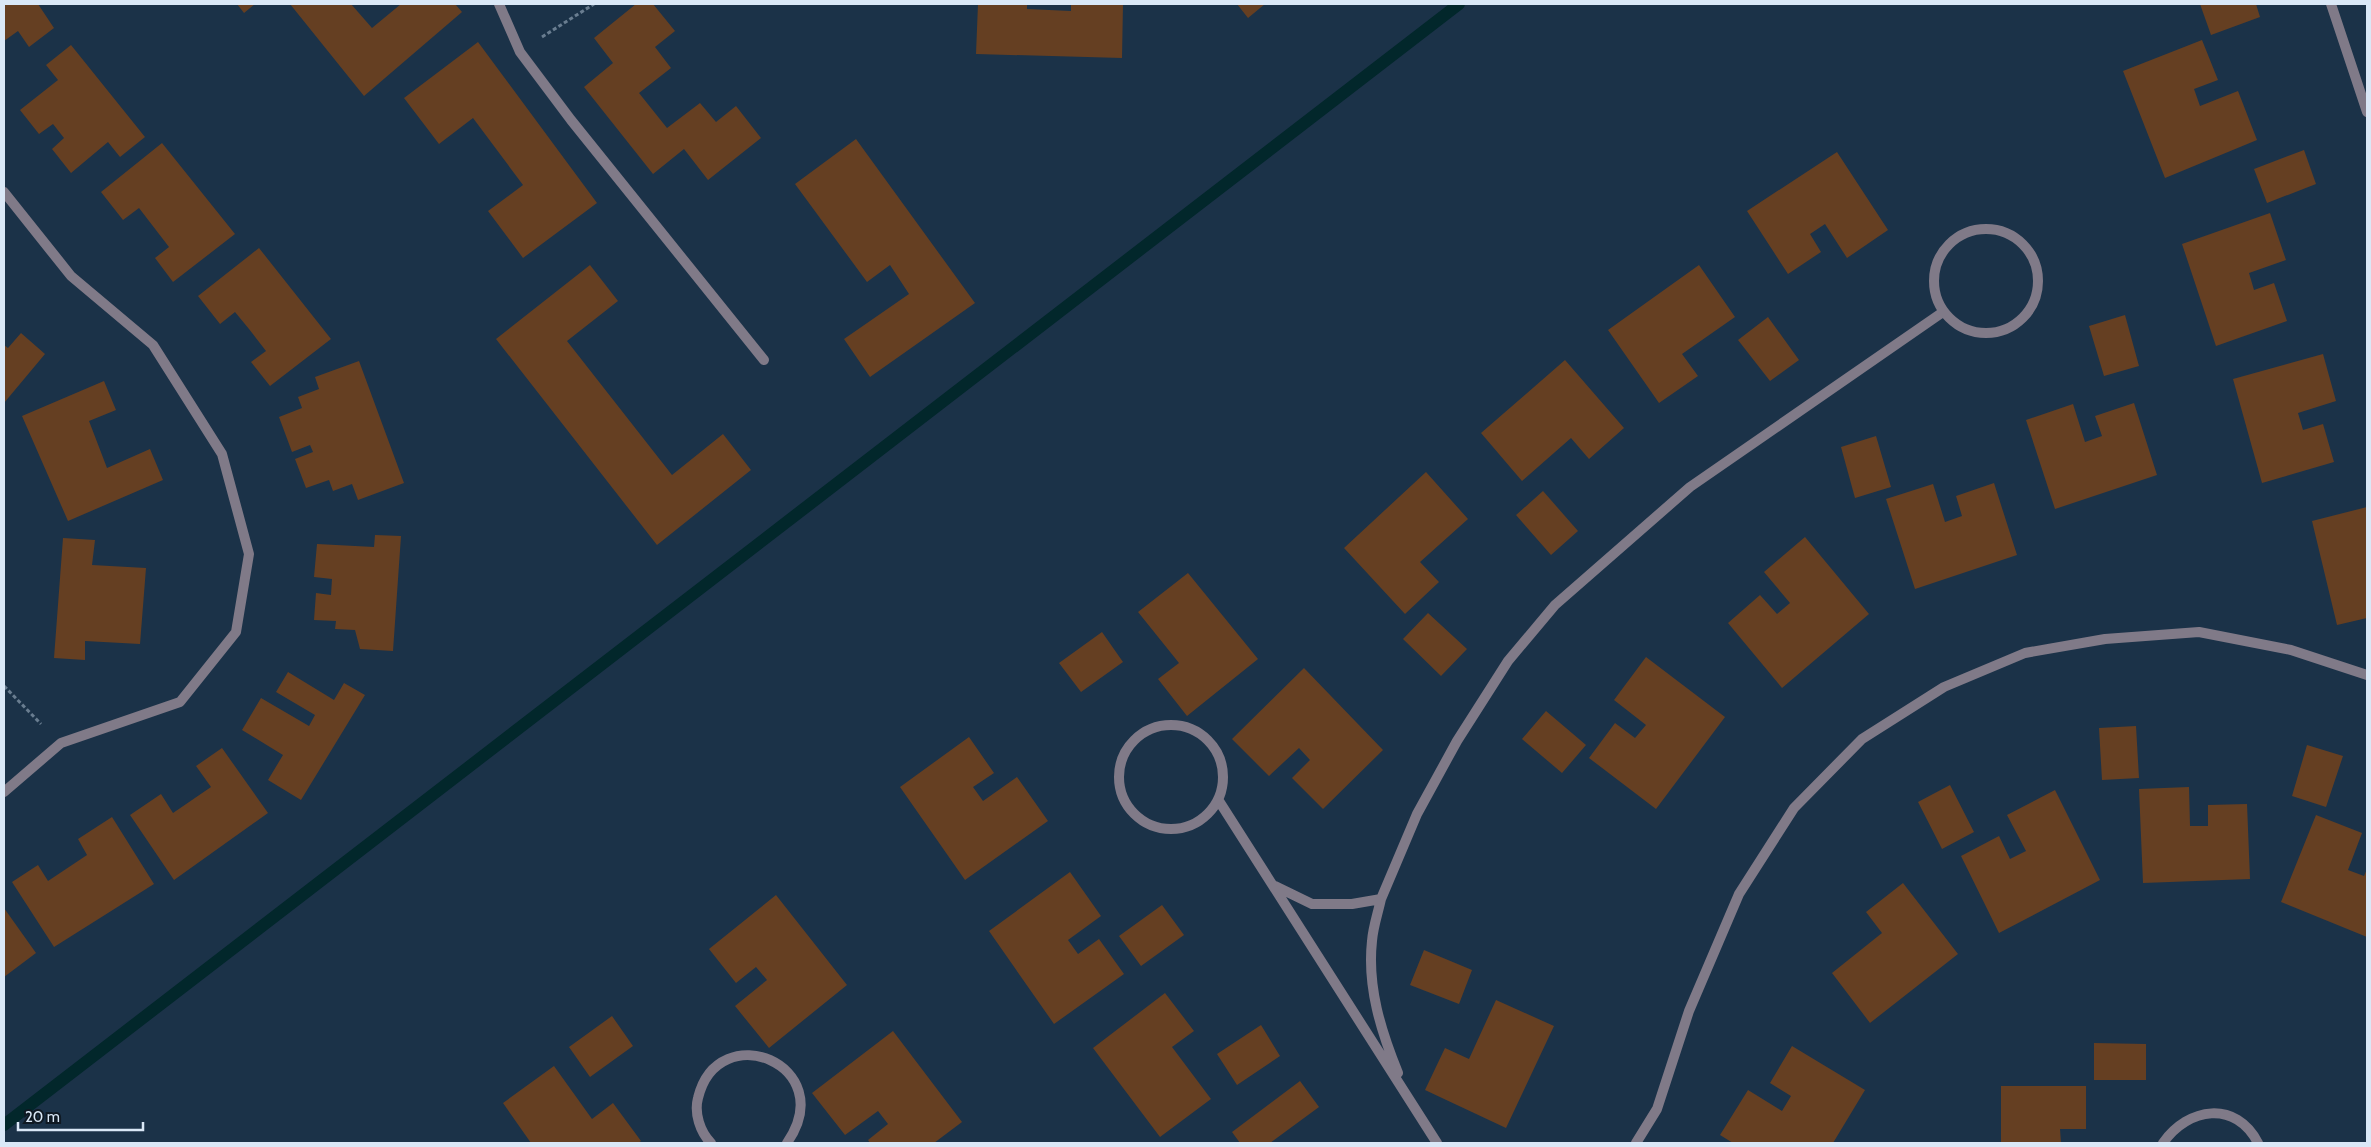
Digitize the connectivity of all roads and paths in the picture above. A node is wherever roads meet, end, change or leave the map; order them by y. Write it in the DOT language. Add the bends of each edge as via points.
graph roads {
  1 [pos="498,4"];
  2 [pos="594,4"];
  3 [pos="2331,4"];
  4 [pos="520,52"];
  5 [pos="2367,112"];
  6 [pos="4,192"];
  7 [pos="1943,312"];
  8 [pos="764,360"];
  9 [pos="2367,675"];
  10 [pos="4,686"];
  11 [pos="61,744"];
  12 [pos="4,792"];
  13 [pos="1218,801"];
  14 [pos="1274,886"];
  15 [pos="1382,899"];
  16 [pos="1406,1095"];
  17 [pos="711,1143"];
  18 [pos="787,1143"];
  19 [pos="1437,1143"];
  20 [pos="1636,1143"];
  21 [pos="2163,1143"];
  22 [pos="2258,1143"];
  1 -- 4 [label="lane"];
  2 -- 4 [label="path"];
  3 -- 5 [label="lane"];
  4 -- 8 [label="lane"];
  6 -- 11 [label="lane" via="71,276 153,345 222,454 249,554 236,632 180,702"];
  7 -- 7 [label="lane" via="1956,325 1972,333 1990,334 2007,330 2022,320 2033,305 2038,289 2038,272 2023,243 1993,229 1976,229 1947,245 1933,277 1935,295"];
  7 -- 15 [label="lane" via="1690,487 1555,604 1508,661 1457,741 1417,814"];
  9 -- 20 [label="lane" via="2291,650 2198,632 2105,639 2025,653 1944,687 1862,739 1794,808 1739,894 1689,1011 1657,1110"];
  10 -- 11 [label="path"];
  11 -- 12 [label="lane"];
  13 -- 13 [label="lane" via="1224,784 1218,752 1208,738 1194,729 1178,724 1146,730 1123,755 1119,772 1120,791 1140,820 1157,828 1175,830 1193,825 1208,815"];
  13 -- 14 [label="lane"];
  14 -- 15 [label="lane" via="1312,904 1352,904"];
  14 -- 16 [label="lane"];
  15 -- 16 [label="lane" via="1372,940 1371,980 1385,1039"];
  16 -- 19 [label="lane"];
  17 -- 18 [label="lane" via="705,1138 698,1121 696,1103 701,1085 724,1061 739,1055 756,1054 785,1069 796,1082 801,1098 801,1115 796,1131"];
  21 -- 22 [label="lane" via="2172,1130 2186,1120 2201,1114 2218,1114 2234,1118 2247,1127"];
}
